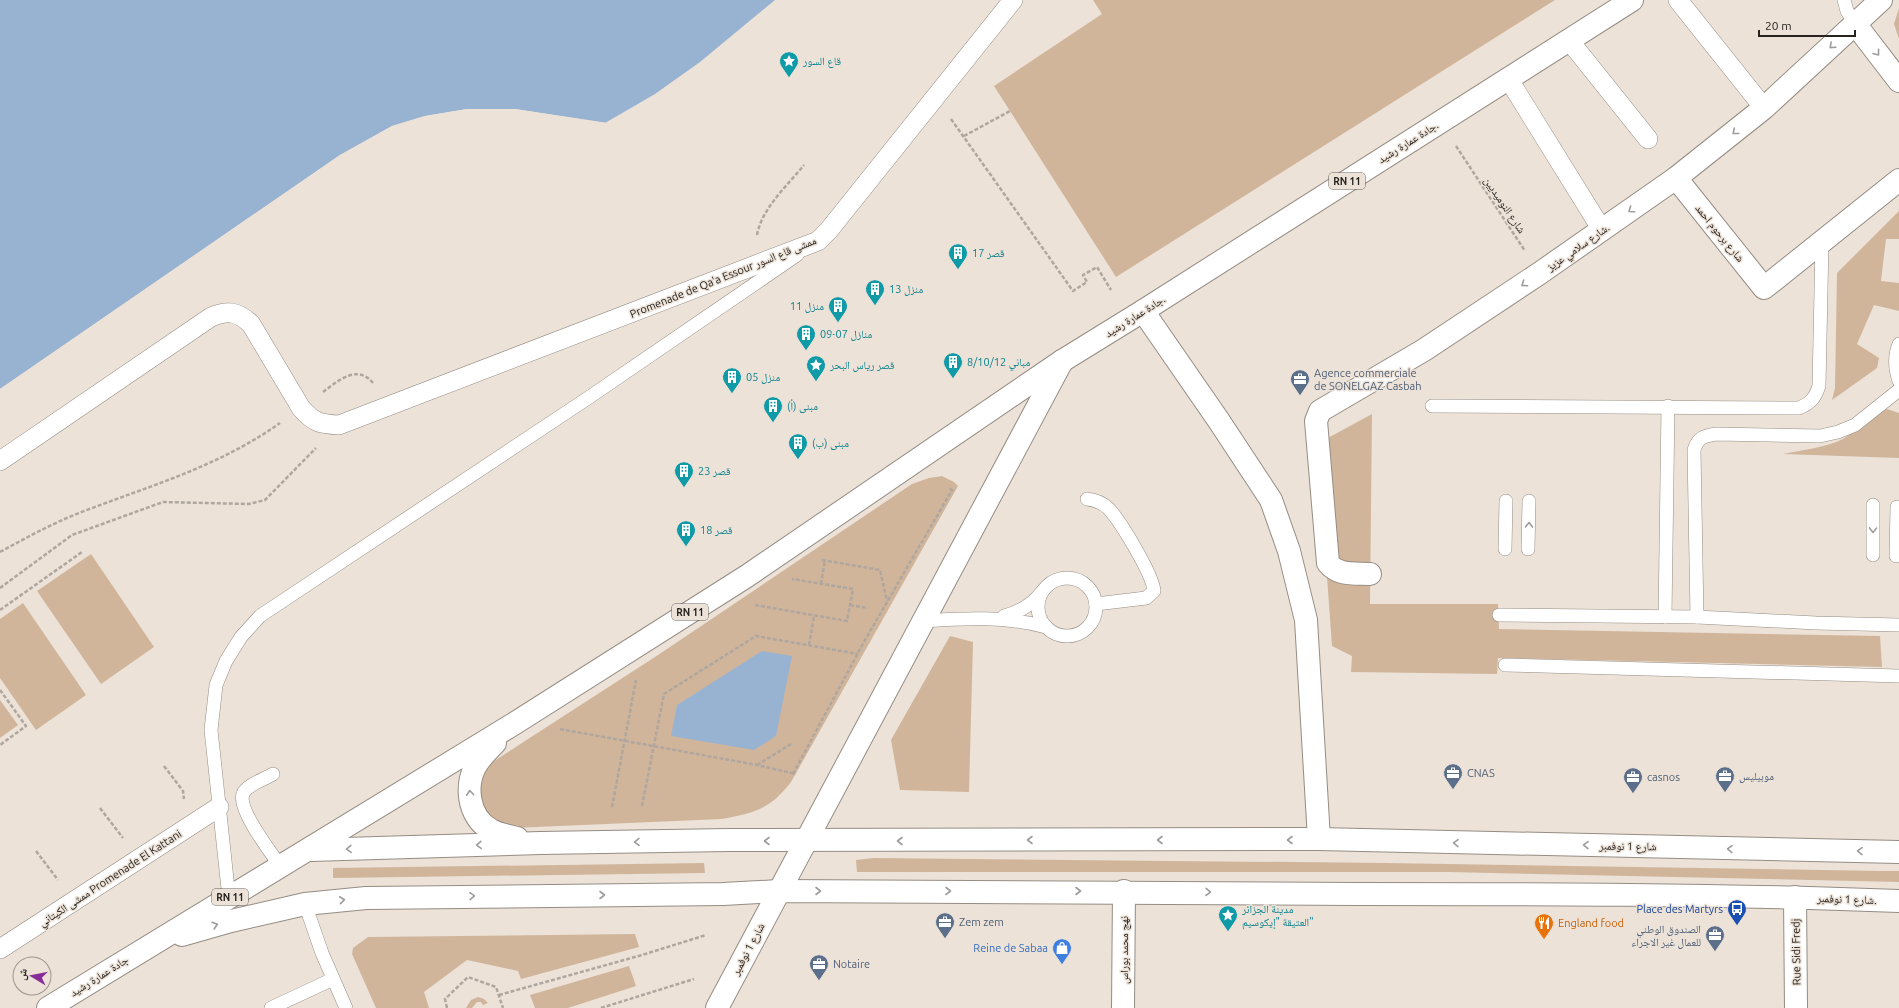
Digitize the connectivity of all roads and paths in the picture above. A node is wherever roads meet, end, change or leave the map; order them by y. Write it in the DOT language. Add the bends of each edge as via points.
graph roads {
  1 [pos="1013,0"];
  2 [pos="1632,0"];
  3 [pos="1678,0"];
  4 [pos="1844,0"];
  5 [pos="1881,0"];
  6 [pos="1856,25"];
  7 [pos="1576,49"];
  8 [pos="1899,81"];
  9 [pos="1514,88"];
  10 [pos="936,97"];
  11 [pos="1764,108"];
  12 [pos="1010,111"];
  13 [pos="964,136"];
  14 [pos="1648,139"];
  15 [pos="1456,146"];
  16 [pos="804,165"];
  17 [pos="1676,178"];
  18 [pos="1899,180"];
  19 [pos="1602,230"];
  20 [pos="818,241"];
  21 [pos="1822,243"];
  22 [pos="761,263"];
  23 [pos="1540,273"];
  24 [pos="1111,290"];
  25 [pos="1143,311"];
  26 [pos="1899,344"];
  27 [pos="1062,361"];
  28 [pos="1899,381"];
  29 [pos="1899,390"];
  30 [pos="392,405"];
  31 [pos="1432,406"];
  32 [pos="1668,406"];
  33 [pos="301,408"];
  34 [pos="339,425"];
  35 [pos="0,461"];
  36 [pos="949,488"];
  37 [pos="1088,499"];
  38 [pos="1506,501"];
  39 [pos="1529,501"];
  40 [pos="1873,505"];
  41 [pos="1897,507"];
  42 [pos="1505,549"];
  43 [pos="1528,549"];
  44 [pos="0,552"];
  45 [pos="82,552"];
  46 [pos="1873,555"];
  47 [pos="1896,556"];
  48 [pos="817,559"];
  49 [pos="825,560"];
  50 [pos="1370,574"];
  51 [pos="788,579"];
  52 [pos="821,584"];
  53 [pos="0,588"];
  54 [pos="1042,592"];
  55 [pos="887,602"];
  56 [pos="749,604"];
  57 [pos="1096,604"];
  58 [pos="850,605"];
  59 [pos="868,608"];
  60 [pos="0,610"];
  61 [pos="1499,615"];
  62 [pos="814,616"];
  63 [pos="1665,617"];
  64 [pos="1697,617"];
  65 [pos="997,619"];
  66 [pos="923,621"];
  67 [pos="1899,625"];
  68 [pos="1046,627"];
  69 [pos="809,645"];
  70 [pos="858,654"];
  71 [pos="1505,665"];
  72 [pos="1899,676"];
  73 [pos="636,679"];
  74 [pos="0,690"];
  75 [pos="512,725"];
  76 [pos="560,730"];
  77 [pos="625,741"];
  78 [pos="0,744"];
  79 [pos="791,744"];
  80 [pos="654,746"];
  81 [pos="757,765"];
  82 [pos="164,766"];
  83 [pos="274,774"];
  84 [pos="183,792"];
  85 [pos="642,806"];
  86 [pos="219,807"];
  87 [pos="612,807"];
  88 [pos="100,808"];
  89 [pos="120,833"];
  90 [pos="1319,839"];
  91 [pos="806,841"];
  92 [pos="540,843"];
  93 [pos="36,850"];
  94 [pos="310,850"];
  95 [pos="1894,851"];
  96 [pos="281,867"];
  97 [pos="55,876"];
  98 [pos="779,891"];
  99 [pos="1124,891"];
  100 [pos="1795,897"];
  101 [pos="229,898"];
  102 [pos="1899,901"];
  103 [pos="305,904"];
  104 [pos="706,935"];
  105 [pos="151,945"];
  106 [pos="0,949"];
  107 [pos="333,979"];
  108 [pos="694,979"];
  109 [pos="499,995"];
  110 [pos="48,1008"];
  111 [pos="271,1008"];
  112 [pos="346,1008"];
  113 [pos="447,1008"];
  114 [pos="503,1008"];
  115 [pos="601,1008"];
  116 [pos="717,1008"];
  117 [pos="1123,1008"];
  118 [pos="1796,1008"];
  1 -- 10 [label="street, Promenade de Qa'a Essour ممشى قاع السور"];
  2 -- 25 [label="main road, جادة عمارة رشيد. / RN 11"];
  3 -- 11 [label="street"];
  4 -- 6 [label="lane" via="1847,11"];
  5 -- 6 [label="main road, شارع سلامي عزيز." via="1866,12"];
  6 -- 8 [label="main road, one-way"];
  6 -- 11 [label="main road, شارع سلامي عزيز., one-way"];
  7 -- 14 [label="street"];
  9 -- 19 [label="street"];
  10 -- 13 [label="path"];
  10 -- 20 [label="street, Promenade de Qa'a Essour ممشى قاع السور"];
  11 -- 17 [label="main road, شارع سلامي عزيز., one-way"];
  12 -- 13 [label="path"];
  13 -- 24 [label="path" via="1073,291 1087,282 1083,275 1097,267"];
  15 -- 23 [label="path, شارع النوميديين"];
  16 -- 22 [label="path" via="771,206 759,228 755,249"];
  17 -- 19 [label="main road, شارع سلامي عزيز., one-way"];
  17 -- 21 [label="main road, شارع برحوم احمد" via="1764,288"];
  18 -- 21 [label="main road"];
  19 -- 23 [label="main road, شارع سلامي عزيز."];
  20 -- 22 [label="street, Promenade de Qa'a Essour ممشى قاع السور"];
  20 -- 86 [label="lane" via="260,616 240,637 216,685 211,730"];
  21 -- 32 [label="lane" via="1819,386 1810,404 1783,409"];
  22 -- 30 [label="street, Promenade de Qa'a Essour ممشى قاع السور"];
  23 -- 50 [label="main road, شارع سلامي عزيز., one-way" via="1424,350 1320,411 1316,421 1328,562 1333,569 1342,573"];
  25 -- 27 [label="main road, جادة عمارة رشيد. / RN 11"];
  25 -- 90 [label="main road" via="1271,500 1289,551 1306,620"];
  26 -- 28 [label="lane" via="1896,350"];
  27 -- 66 [label="main road, شارع 1 نوفمبر"];
  27 -- 75 [label="main road, RN 11" via="747,576"];
  29 -- 64 [label="lane" via="1855,425 1838,432 1820,436 1716,434 1703,436 1697,441 1694,450"];
  30 -- 33 [label="path" via="367,376 356,373 343,378"];
  30 -- 34 [label="street, Promenade de Qa'a Essour ممشى قاع السور"];
  31 -- 32 [label="lane"];
  32 -- 63 [label="lane"];
  33 -- 34 [label="street" via="310,418 321,424"];
  33 -- 35 [label="street" via="251,324 242,316 225,312 210,317"];
  33 -- 44 [label="path" via="252,442 219,460 53,524"];
  34 -- 53 [label="path" via="265,500 249,504 163,502 72,535"];
  36 -- 55 [label="path" via="952,490"];
  37 -- 57 [label="lane" via="1098,501 1109,509 1149,573 1154,591 1146,598"];
  38 -- 42 [label="lane"];
  43 -- 39 [label="lane, one-way"];
  40 -- 46 [label="lane, one-way"];
  41 -- 47 [label="lane"];
  45 -- 60 [label="path"];
  48 -- 49 [label="path"];
  49 -- 52 [label="path"];
  49 -- 55 [label="path" via="880,570"];
  51 -- 52 [label="path"];
  52 -- 58 [label="path" via="853,589"];
  54 -- 57 [label="lane" via="1056,580 1076,579 1091,591"];
  54 -- 65 [label="lane" via="1034,603 1019,612"];
  54 -- 68 [label="lane" via="1039,611"];
  55 -- 70 [label="path"];
  56 -- 62 [label="path"];
  57 -- 68 [label="lane" via="1094,619 1081,633 1063,636"];
  58 -- 59 [label="path"];
  58 -- 62 [label="path" via="847,621"];
  61 -- 63 [label="lane"];
  62 -- 69 [label="path"];
  63 -- 64 [label="lane"];
  64 -- 67 [label="lane"];
  65 -- 66 [label="lane"];
  65 -- 68 [label="lane"];
  66 -- 91 [label="main road, شارع 1 نوفمبر"];
  69 -- 70 [label="path"];
  69 -- 80 [label="path" via="756,636 664,694"];
  70 -- 81 [label="path" via="794,774"];
  71 -- 72 [label="lane"];
  73 -- 77 [label="path"];
  74 -- 78 [label="path" via="26,726"];
  92 -- 75 [label="main road, one-way" via="490,830 478,819 472,806 469,789 472,774 478,762"];
  75 -- 94 [label="main road, RN 11"];
  76 -- 77 [label="path"];
  77 -- 80 [label="path"];
  77 -- 87 [label="path"];
  79 -- 81 [label="path"];
  80 -- 81 [label="path"];
  80 -- 85 [label="path"];
  82 -- 84 [label="path"];
  83 -- 96 [label="lane" via="247,789 242,795 242,804 253,826"];
  86 -- 101 [label="lane"];
  86 -- 106 [label="street, ممشى الكيتاني Promenade El Kattani"];
  88 -- 89 [label="path"];
  90 -- 91 [label="main road, شارع 1 نوفمبر, one-way"];
  95 -- 90 [label="main road, شارع 1 نوفمبر, one-way"];
  91 -- 92 [label="main road, شارع 1 نوفمبر, one-way"];
  91 -- 98 [label="main road, شارع 1 نوفمبر"];
  92 -- 94 [label="main road, one-way"];
  93 -- 97 [label="path"];
  94 -- 96 [label="main road, RN 11"];
  96 -- 101 [label="main road, RN 11"];
  98 -- 99 [label="main road, شارع 1 نوفمبر., one-way"];
  103 -- 98 [label="main road, شارع 1 نوفمبر., one-way" via="366,898 723,894"];
  98 -- 116 [label="main road, شارع 1 نوفمبر"];
  99 -- 100 [label="main road, شارع 1 نوفمبر., one-way"];
  99 -- 117 [label="main road, نهج محمد بوراس"];
  100 -- 102 [label="main road, شارع 1 نوفمبر."];
  100 -- 118 [label="main road, Rue Sidi Fredj"];
  101 -- 105 [label="main road, RN 11"];
  105 -- 103 [label="main road, شارع 1 نوفمبر., one-way" via="231,920"];
  103 -- 107 [label="lane"];
  104 -- 109 [label="path"];
  105 -- 110 [label="main road, جادة عمارة رشيد / RN 11"];
  107 -- 111 [label="lane"];
  107 -- 112 [label="lane"];
  108 -- 115 [label="path"];
  109 -- 113 [label="path" via="496,987 468,977 445,999"];
  109 -- 114 [label="path"];
}
